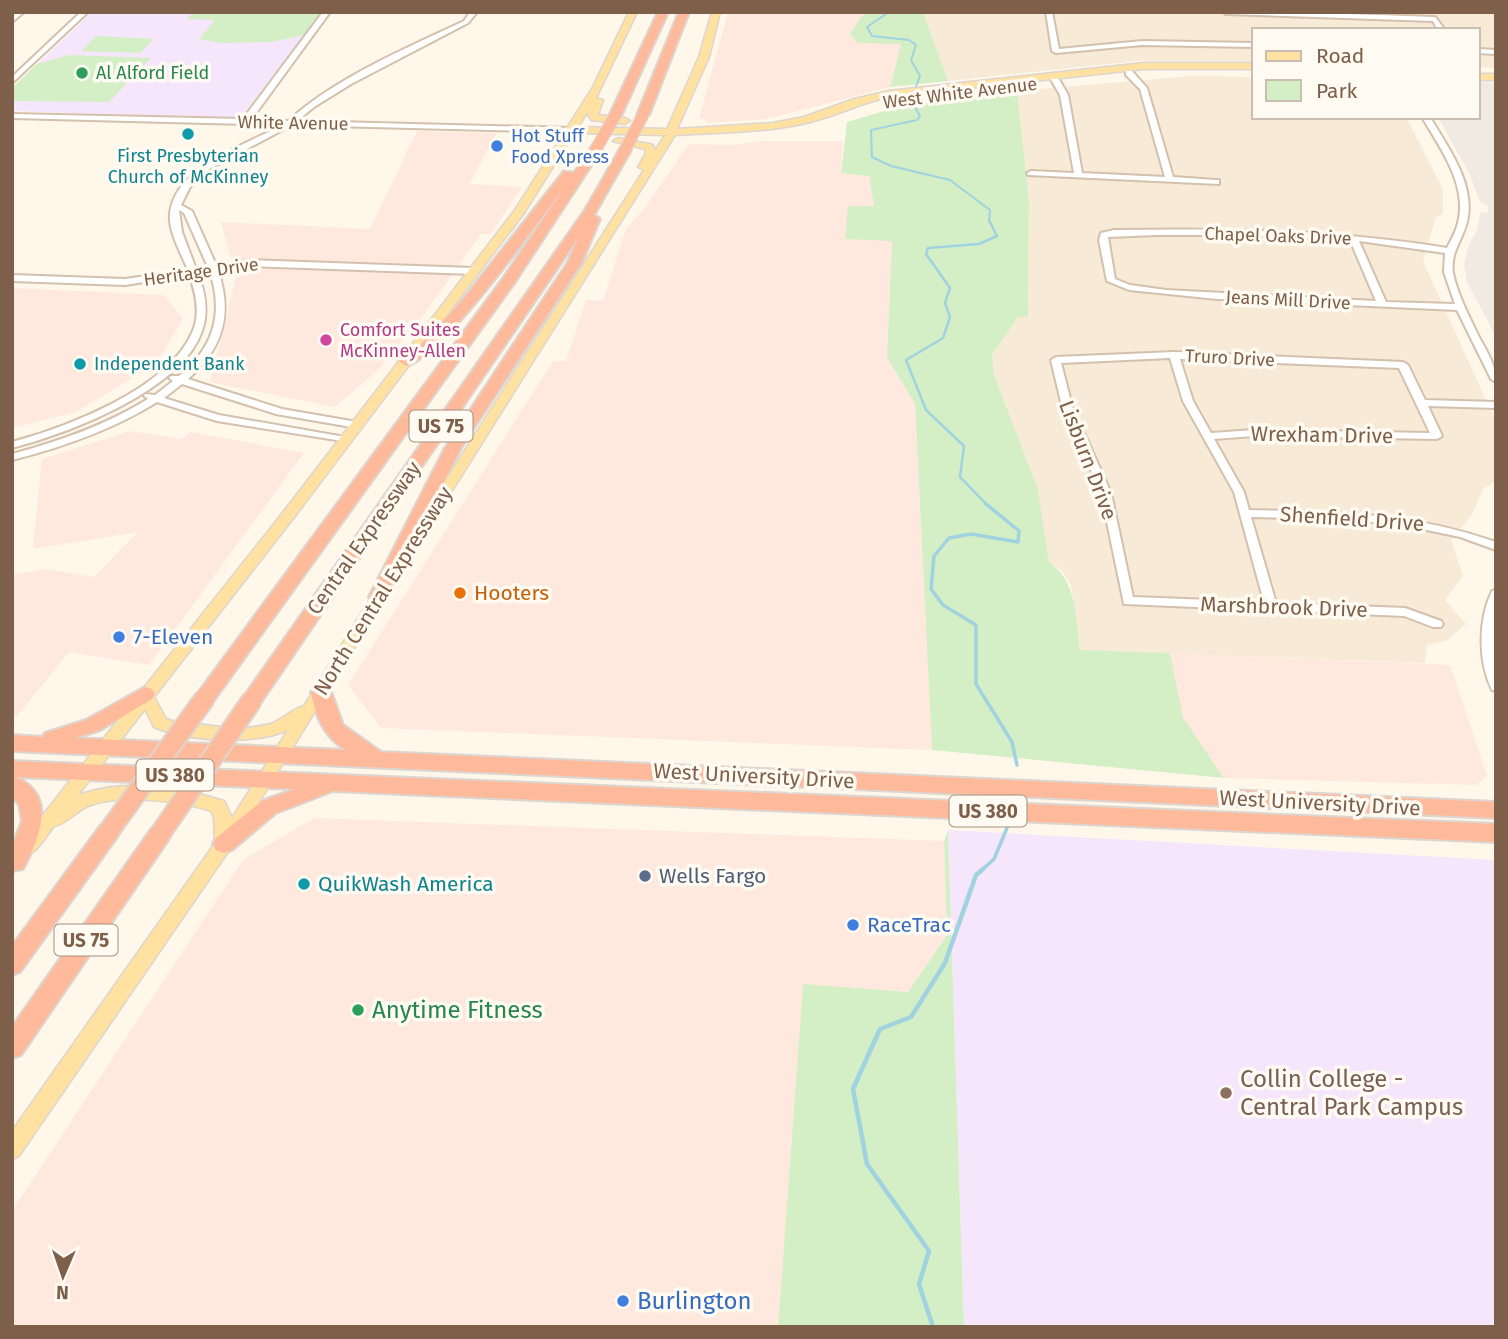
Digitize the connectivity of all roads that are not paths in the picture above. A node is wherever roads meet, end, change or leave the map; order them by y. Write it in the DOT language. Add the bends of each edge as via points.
graph roads {
  1 [pos="21,12"];
  2 [pos="85,12"];
  3 [pos="327,12"];
  4 [pos="474,12"];
  5 [pos="634,12"];
  6 [pos="650,12"];
  7 [pos="663,12"];
  8 [pos="684,12"];
  9 [pos="698,12"];
  10 [pos="716,12"];
  11 [pos="1049,12"];
  12 [pos="1226,12"];
  13 [pos="1363,17"];
  14 [pos="12,20"];
  15 [pos="1441,28"];
  16 [pos="656,30"];
  17 [pos="1252,45"];
  18 [pos="612,59"];
  19 [pos="1252,66"];
  20 [pos="1252,72"];
  21 [pos="1129,73"];
  22 [pos="1056,78"];
  23 [pos="12,81"];
  24 [pos="652,98"];
  25 [pos="679,115"];
  26 [pos="12,116"];
  27 [pos="1427,119"];
  28 [pos="245,122"];
  29 [pos="290,124"];
  30 [pos="573,130"];
  31 [pos="671,132"];
  32 [pos="563,147"];
  33 [pos="591,156"];
  34 [pos="1031,173"];
  35 [pos="1078,175"];
  36 [pos="1170,180"];
  37 [pos="1216,182"];
  38 [pos="636,194"];
  39 [pos="178,207"];
  40 [pos="591,210"];
  41 [pos="1354,239"];
  42 [pos="1451,251"];
  43 [pos="212,268"];
  44 [pos="473,271"];
  45 [pos="193,272"];
  46 [pos="12,278"];
  47 [pos="1114,285"];
  48 [pos="1382,304"];
  49 [pos="1462,307"];
  50 [pos="1174,355"];
  51 [pos="1056,359"];
  52 [pos="406,361"];
  53 [pos="163,375"];
  54 [pos="1496,379"];
  55 [pos="181,380"];
  56 [pos="139,392"];
  57 [pos="155,399"];
  58 [pos="237,400"];
  59 [pos="1422,403"];
  60 [pos="1496,405"];
  61 [pos="217,418"];
  62 [pos="357,425"];
  63 [pos="1207,436"];
  64 [pos="345,440"];
  65 [pos="12,445"];
  66 [pos="12,457"];
  67 [pos="1246,513"];
  68 [pos="1496,546"];
  69 [pos="1496,594"];
  70 [pos="378,597"];
  71 [pos="1128,601"];
  72 [pos="1271,606"];
  73 [pos="1437,624"];
  74 [pos="1496,687"];
  75 [pos="321,692"];
  76 [pos="145,694"];
  77 [pos="205,698"];
  78 [pos="18,744"];
  79 [pos="105,747"];
  80 [pos="282,754"];
  81 [pos="382,758"];
  82 [pos="570,768"];
  83 [pos="12,769"];
  84 [pos="85,772"];
  85 [pos="265,779"];
  86 [pos="342,782"];
  87 [pos="12,784"];
  88 [pos="567,793"];
  89 [pos="1496,810"];
  90 [pos="38,833"];
  91 [pos="1496,834"];
  92 [pos="224,844"];
  93 [pos="14,865"];
  94 [pos="12,965"];
  95 [pos="53,988"];
  96 [pos="12,1047"];
  97 [pos="12,1056"];
  98 [pos="12,1149"];
  1 -- 14 [label="street"];
  2 -- 23 [label="street"];
  3 -- 28 [label="street"];
  4 -- 29 [label="street" via="466,22 311,105"];
  5 -- 18 [label="main road"];
  6 -- 16 [label="highway" via="648,22"];
  7 -- 16 [label="highway, Central Expressway / US 75"];
  8 -- 24 [label="highway, Central Expressway / US 75"];
  9 -- 24 [label="highway"];
  10 -- 25 [label="main road, North Central Expressway" via="704,57"];
  11 -- 17 [label="street" via="1056,51 1142,43"];
  12 -- 13 [label="street"];
  13 -- 15 [label="street" via="1435,19"];
  16 -- 33 [label="highway, Central Expressway / US 75, bridge"];
  18 -- 25 [label="main road" via="610,78 592,113 594,118 659,123"];
  18 -- 30 [label="main road"];
  19 -- 22 [label="main road, West White Avenue" via="1144,66"];
  20 -- 21 [label="main road, West White Avenue"];
  21 -- 22 [label="main road, West White Avenue"];
  21 -- 36 [label="street" via="1143,88"];
  22 -- 31 [label="main road, West White Avenue" via="897,96 788,127 727,136"];
  22 -- 35 [label="street" via="1064,95"];
  24 -- 40 [label="highway, Central Expressway / US 75, bridge"];
  25 -- 31 [label="main road, North Central Expressway"];
  26 -- 28 [label="street, White Avenue"];
  27 -- 42 [label="street" via="1464,199 1463,223"];
  28 -- 29 [label="street, White Avenue"];
  29 -- 30 [label="street, White Avenue"];
  29 -- 39 [label="street" via="195,176"];
  30 -- 31 [label="main road, West White Avenue"];
  30 -- 32 [label="main road"];
  31 -- 38 [label="main road, North Central Expressway"];
  32 -- 38 [label="main road" via="589,140 647,145 651,153 632,185"];
  32 -- 44 [label="main road"];
  33 -- 52 [label="highway" via="569,173 466,305 416,357"];
  33 -- 77 [label="highway, Central Expressway / US 75" via="510,279"];
  34 -- 35 [label="street"];
  35 -- 36 [label="street"];
  36 -- 37 [label="street"];
  38 -- 70 [label="main road, North Central Expressway"];
  39 -- 43 [label="street" via="188,211"];
  39 -- 45 [label="street" via="174,214"];
  40 -- 70 [label="highway" via="594,222 575,262 453,447"];
  40 -- 95 [label="highway, Central Expressway / US 75, bridge"];
  41 -- 42 [label="street, Chapel Oaks Drive"];
  41 -- 47 [label="street, Chapel Oaks Drive" via="1178,232 1104,235"];
  41 -- 48 [label="street"];
  42 -- 49 [label="street" via="1452,285"];
  43 -- 44 [label="street, Heritage Drive" via="250,263"];
  43 -- 45 [label="street, Heritage Drive"];
  43 -- 55 [label="street" via="222,307 219,329 205,355"];
  44 -- 52 [label="main road"];
  45 -- 46 [label="street, Heritage Drive" via="125,282"];
  45 -- 53 [label="street" via="202,304 200,325"];
  47 -- 48 [label="street, Jeans Mill Drive" via="1197,296"];
  48 -- 49 [label="street, Jeans Mill Drive"];
  49 -- 54 [label="street"];
  50 -- 51 [label="street, Truro Drive"];
  50 -- 59 [label="street, Truro Drive" via="1403,365"];
  50 -- 63 [label="street" via="1188,401"];
  51 -- 71 [label="street, Lisburn Drive" via="1067,406 1106,493"];
  52 -- 62 [label="main road"];
  53 -- 55 [label="street"];
  53 -- 56 [label="street"];
  55 -- 57 [label="street"];
  55 -- 58 [label="street"];
  56 -- 57 [label="street"];
  56 -- 65 [label="street" via="88,420"];
  57 -- 61 [label="street"];
  57 -- 66 [label="street" via="92,432"];
  58 -- 61 [label="street"];
  58 -- 62 [label="street"];
  59 -- 60 [label="street"];
  59 -- 63 [label="street, Wrexham Drive" via="1437,436"];
  61 -- 64 [label="street"];
  62 -- 64 [label="main road"];
  63 -- 67 [label="street"];
  64 -- 76 [label="main road"];
  67 -- 68 [label="street, Shenfield Drive" via="1398,518 1457,530"];
  67 -- 72 [label="street"];
  69 -- 74 [label="street" via="1491,604 1488,658"];
  70 -- 75 [label="main road, North Central Expressway"];
  71 -- 72 [label="street, Marshbrook Drive"];
  72 -- 73 [label="street, Marshbrook Drive" via="1405,612"];
  75 -- 76 [label="main road" via="287,726 257,733 165,726"];
  75 -- 80 [label="main road, North Central Expressway"];
  75 -- 81 [label="highway" via="333,729 356,748"];
  76 -- 78 [label="highway" via="82,730"];
  76 -- 79 [label="main road"];
  77 -- 94 [label="highway, Central Expressway / US 75, bridge"];
  78 -- 79 [label="highway, West University Drive / US 380"];
  79 -- 80 [label="highway, West University Drive / US 380"];
  79 -- 84 [label="main road"];
  80 -- 81 [label="highway, West University Drive / US 380"];
  80 -- 85 [label="main road, North Central Expressway"];
  81 -- 82 [label="highway, West University Drive / US 380"];
  82 -- 88 [label="highway"];
  82 -- 89 [label="highway, West University Drive / US 380"];
  83 -- 84 [label="highway, West University Drive / US 380"];
  84 -- 85 [label="highway, West University Drive / US 380"];
  84 -- 90 [label="main road"];
  85 -- 86 [label="highway, West University Drive / US 380"];
  85 -- 92 [label="main road, North Central Expressway"];
  86 -- 88 [label="highway, West University Drive / US 380"];
  86 -- 92 [label="highway" via="278,802"];
  87 -- 93 [label="highway" via="30,800 33,814 28,839"];
  88 -- 91 [label="highway, West University Drive / US 380"];
  90 -- 92 [label="main road" via="78,803 97,796 193,797 218,806"];
  90 -- 93 [label="main road"];
  92 -- 98 [label="main road, North Central Expressway"];
  95 -- 96 [label="highway, Central Expressway / US 75"];
  95 -- 97 [label="highway"];
}
